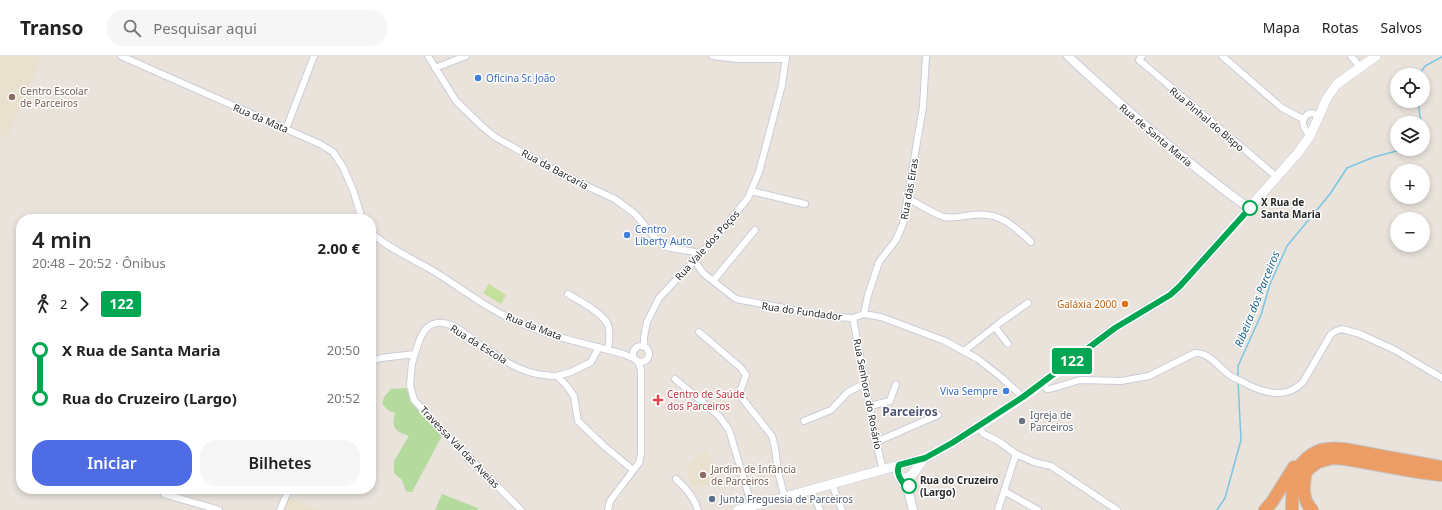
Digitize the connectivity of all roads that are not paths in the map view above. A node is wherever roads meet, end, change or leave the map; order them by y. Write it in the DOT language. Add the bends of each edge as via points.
graph roads {
  1 [pos="121,56"];
  2 [pos="314,56"];
  3 [pos="428,56"];
  4 [pos="466,56"];
  5 [pos="712,56"];
  6 [pos="926,56"];
  7 [pos="1068,56"];
  8 [pos="1222,56"];
  9 [pos="1351,56"];
  10 [pos="1376,56"];
  11 [pos="738,57"];
  12 [pos="786,57"];
  13 [pos="1140,58"];
  14 [pos="1360,67"];
  15 [pos="435,68"];
  16 [pos="1319,116"];
  17 [pos="1303,120"];
  18 [pos="286,129"];
  19 [pos="1310,136"];
  20 [pos="1277,177"];
  21 [pos="751,191"];
  22 [pos="909,199"];
  23 [pos="805,204"];
  24 [pos="1250,209"];
  25 [pos="360,214"];
  26 [pos="755,230"];
  27 [pos="376,236"];
  28 [pos="1031,242"];
  29 [pos="701,253"];
  30 [pos="694,260"];
  31 [pos="712,281"];
  32 [pos="568,294"];
  33 [pos="1028,303"];
  34 [pos="864,314"];
  35 [pos="853,318"];
  36 [pos="995,326"];
  37 [pos="699,332"];
  38 [pos="1008,344"];
  39 [pos="599,347"];
  40 [pos="639,348"];
  41 [pos="608,350"];
  42 [pos="964,351"];
  43 [pos="415,354"];
  44 [pos="624,354"];
  45 [pos="376,359"];
  46 [pos="637,360"];
  47 [pos="646,361"];
  48 [pos="641,370"];
  49 [pos="557,376"];
  50 [pos="1442,378"];
  51 [pos="675,379"];
  52 [pos="866,383"];
  53 [pos="896,384"];
  54 [pos="1042,384"];
  55 [pos="1023,397"];
  56 [pos="870,406"];
  57 [pos="938,415"];
  58 [pos="804,421"];
  59 [pos="978,427"];
  60 [pos="876,442"];
  61 [pos="1016,454"];
  62 [pos="1308,456"];
  63 [pos="925,458"];
  64 [pos="909,463"];
  65 [pos="1442,467"];
  66 [pos="633,470"];
  67 [pos="883,470"];
  68 [pos="1306,472"];
  69 [pos="1418,472"];
  70 [pos="899,473"];
  71 [pos="912,474"];
  72 [pos="1442,475"];
  73 [pos="676,480"];
  74 [pos="1442,481"];
  75 [pos="832,484"];
  76 [pos="811,490"];
  77 [pos="908,490"];
  78 [pos="1004,491"];
  79 [pos="164,494"];
  80 [pos="287,494"];
  81 [pos="785,498"];
  82 [pos="752,506"];
  83 [pos="518,509"];
  84 [pos="220,510"];
  85 [pos="280,510"];
  86 [pos="608,510"];
  87 [pos="698,510"];
  88 [pos="738,510"];
  89 [pos="820,510"];
  90 [pos="842,510"];
  91 [pos="913,510"];
  92 [pos="998,510"];
  93 [pos="1038,510"];
  94 [pos="1118,510"];
  95 [pos="1265,510"];
  96 [pos="1292,510"];
  97 [pos="1298,510"];
  98 [pos="1312,510"];
  1 -- 18 [label="street, Rua da Mata"];
  2 -- 18 [label="street"];
  3 -- 15 [label="street, Rua da Barcaria"];
  4 -- 15 [label="street"];
  5 -- 11 [label="street"];
  6 -- 22 [label="street, Rua das Eiras" via="923,107"];
  7 -- 24 [label="street, Rua de Santa Maria" via="1165,144"];
  8 -- 17 [label="street" via="1282,108"];
  9 -- 14 [label="street"];
  10 -- 14 [label="main road"];
  11 -- 12 [label="street"];
  12 -- 21 [label="street, Rua Vale dos Poços" via="782,85 759,172"];
  13 -- 20 [label="street, Rua Pinhal do Bispo" via="1190,105"];
  14 -- 16 [label="main road" via="1334,88"];
  15 -- 29 [label="street, Rua da Barcaria" via="456,101 484,128 563,175 615,199 635,214 664,246"];
  16 -- 17 [label="street" via="1308,114"];
  16 -- 19 [label="main road"];
  17 -- 19 [label="street" via="1303,125"];
  18 -- 25 [label="street, Rua da Mata" via="333,152 347,174"];
  19 -- 20 [label="main road"];
  20 -- 24 [label="main road"];
  21 -- 23 [label="street"];
  21 -- 29 [label="street, Rua Vale dos Poços" via="734,216"];
  22 -- 28 [label="street" via="943,216 995,216"];
  22 -- 34 [label="street, Rua das Eiras" via="896,240 879,262 874,274"];
  24 -- 54 [label="main road" via="1170,295 1115,328"];
  26 -- 31 [label="street"];
  27 -- 39 [label="street, Rua da Mata" via="516,321 545,333"];
  29 -- 30 [label="street, Rua Vale dos Poços"];
  30 -- 31 [label="street, Rua do Fundador"];
  30 -- 40 [label="street, Rua Vale dos Poços" via="659,298 649,317"];
  31 -- 35 [label="street, Rua do Fundador" via="736,299"];
  32 -- 41 [label="street" via="604,319 610,333"];
  33 -- 36 [label="street"];
  34 -- 35 [label="street, Rua do Fundador"];
  34 -- 42 [label="street" via="881,317 945,341"];
  35 -- 52 [label="street, Rua Senhora do Rosário"];
  36 -- 38 [label="street"];
  36 -- 42 [label="street"];
  37 -- 81 [label="street" via="746,375 740,392 741,398 772,436"];
  39 -- 41 [label="street, Rua da Mata"];
  39 -- 49 [label="street, Rua da Escola" via="591,362"];
  40 -- 44 [label="street"];
  40 -- 46 [label="street" via="634,354"];
  40 -- 47 [label="street" via="649,353"];
  41 -- 44 [label="street, Rua da Mata"];
  42 -- 55 [label="street" via="978,359"];
  43 -- 45 [label="street"];
  43 -- 49 [label="street, Rua da Escola" via="426,329 434,323 445,323 521,369 546,376"];
  43 -- 83 [label="street, Travessa Val das Aveias" via="410,385 414,400"];
  44 -- 46 [label="street, Rua da Mata"];
  46 -- 47 [label="street"];
  46 -- 48 [label="street"];
  47 -- 48 [label="street"];
  48 -- 66 [label="street" via="641,454"];
  49 -- 66 [label="street" via="574,396 578,422"];
  50 -- 54 [label="street" via="1395,350 1342,329 1331,334 1303,382 1283,393 1271,394 1255,389 1229,375 1200,352 1135,380 1080,380 1050,389"];
  51 -- 82 [label="street" via="719,416 729,430"];
  52 -- 56 [label="street, Rua Senhora do Rosário"];
  52 -- 58 [label="street" via="848,392 831,410"];
  53 -- 56 [label="street" via="890,401"];
  54 -- 55 [label="main road"];
  55 -- 59 [label="main road"];
  56 -- 60 [label="street, Rua Senhora do Rosário"];
  57 -- 60 [label="street"];
  59 -- 61 [label="street" via="984,434"];
  59 -- 63 [label="main road"];
  60 -- 67 [label="street, Rua Senhora do Rosário"];
  61 -- 78 [label="street"];
  61 -- 94 [label="street" via="1051,466"];
  62 -- 65 [label="highway" via="1319,450 1337,448"];
  62 -- 95 [label="highway" via="1303,457 1295,466"];
  62 -- 96 [label="highway" via="1296,471"];
  63 -- 64 [label="main road"];
  63 -- 71 [label="main road"];
  64 -- 70 [label="main road"];
  64 -- 71 [label="main road" via="913,466"];
  66 -- 86 [label="street" via="610,501"];
  67 -- 70 [label="main road"];
  67 -- 75 [label="main road"];
  68 -- 69 [label="highway" via="1318,462 1336,457"];
  68 -- 97 [label="highway" via="1300,480"];
  68 -- 98 [label="highway" via="1305,497"];
  69 -- 72 [label="highway"];
  69 -- 74 [label="highway"];
  70 -- 71 [label="main road" via="905,479"];
  70 -- 77 [label="street"];
  71 -- 77 [label="street"];
  73 -- 87 [label="street" via="691,494"];
  75 -- 76 [label="main road"];
  75 -- 90 [label="street"];
  76 -- 81 [label="main road"];
  76 -- 89 [label="street"];
  77 -- 91 [label="street"];
  78 -- 92 [label="street"];
  78 -- 93 [label="street"];
  79 -- 84 [label="street"];
  80 -- 85 [label="street"];
  81 -- 82 [label="main road"];
  82 -- 88 [label="main road"];
}
